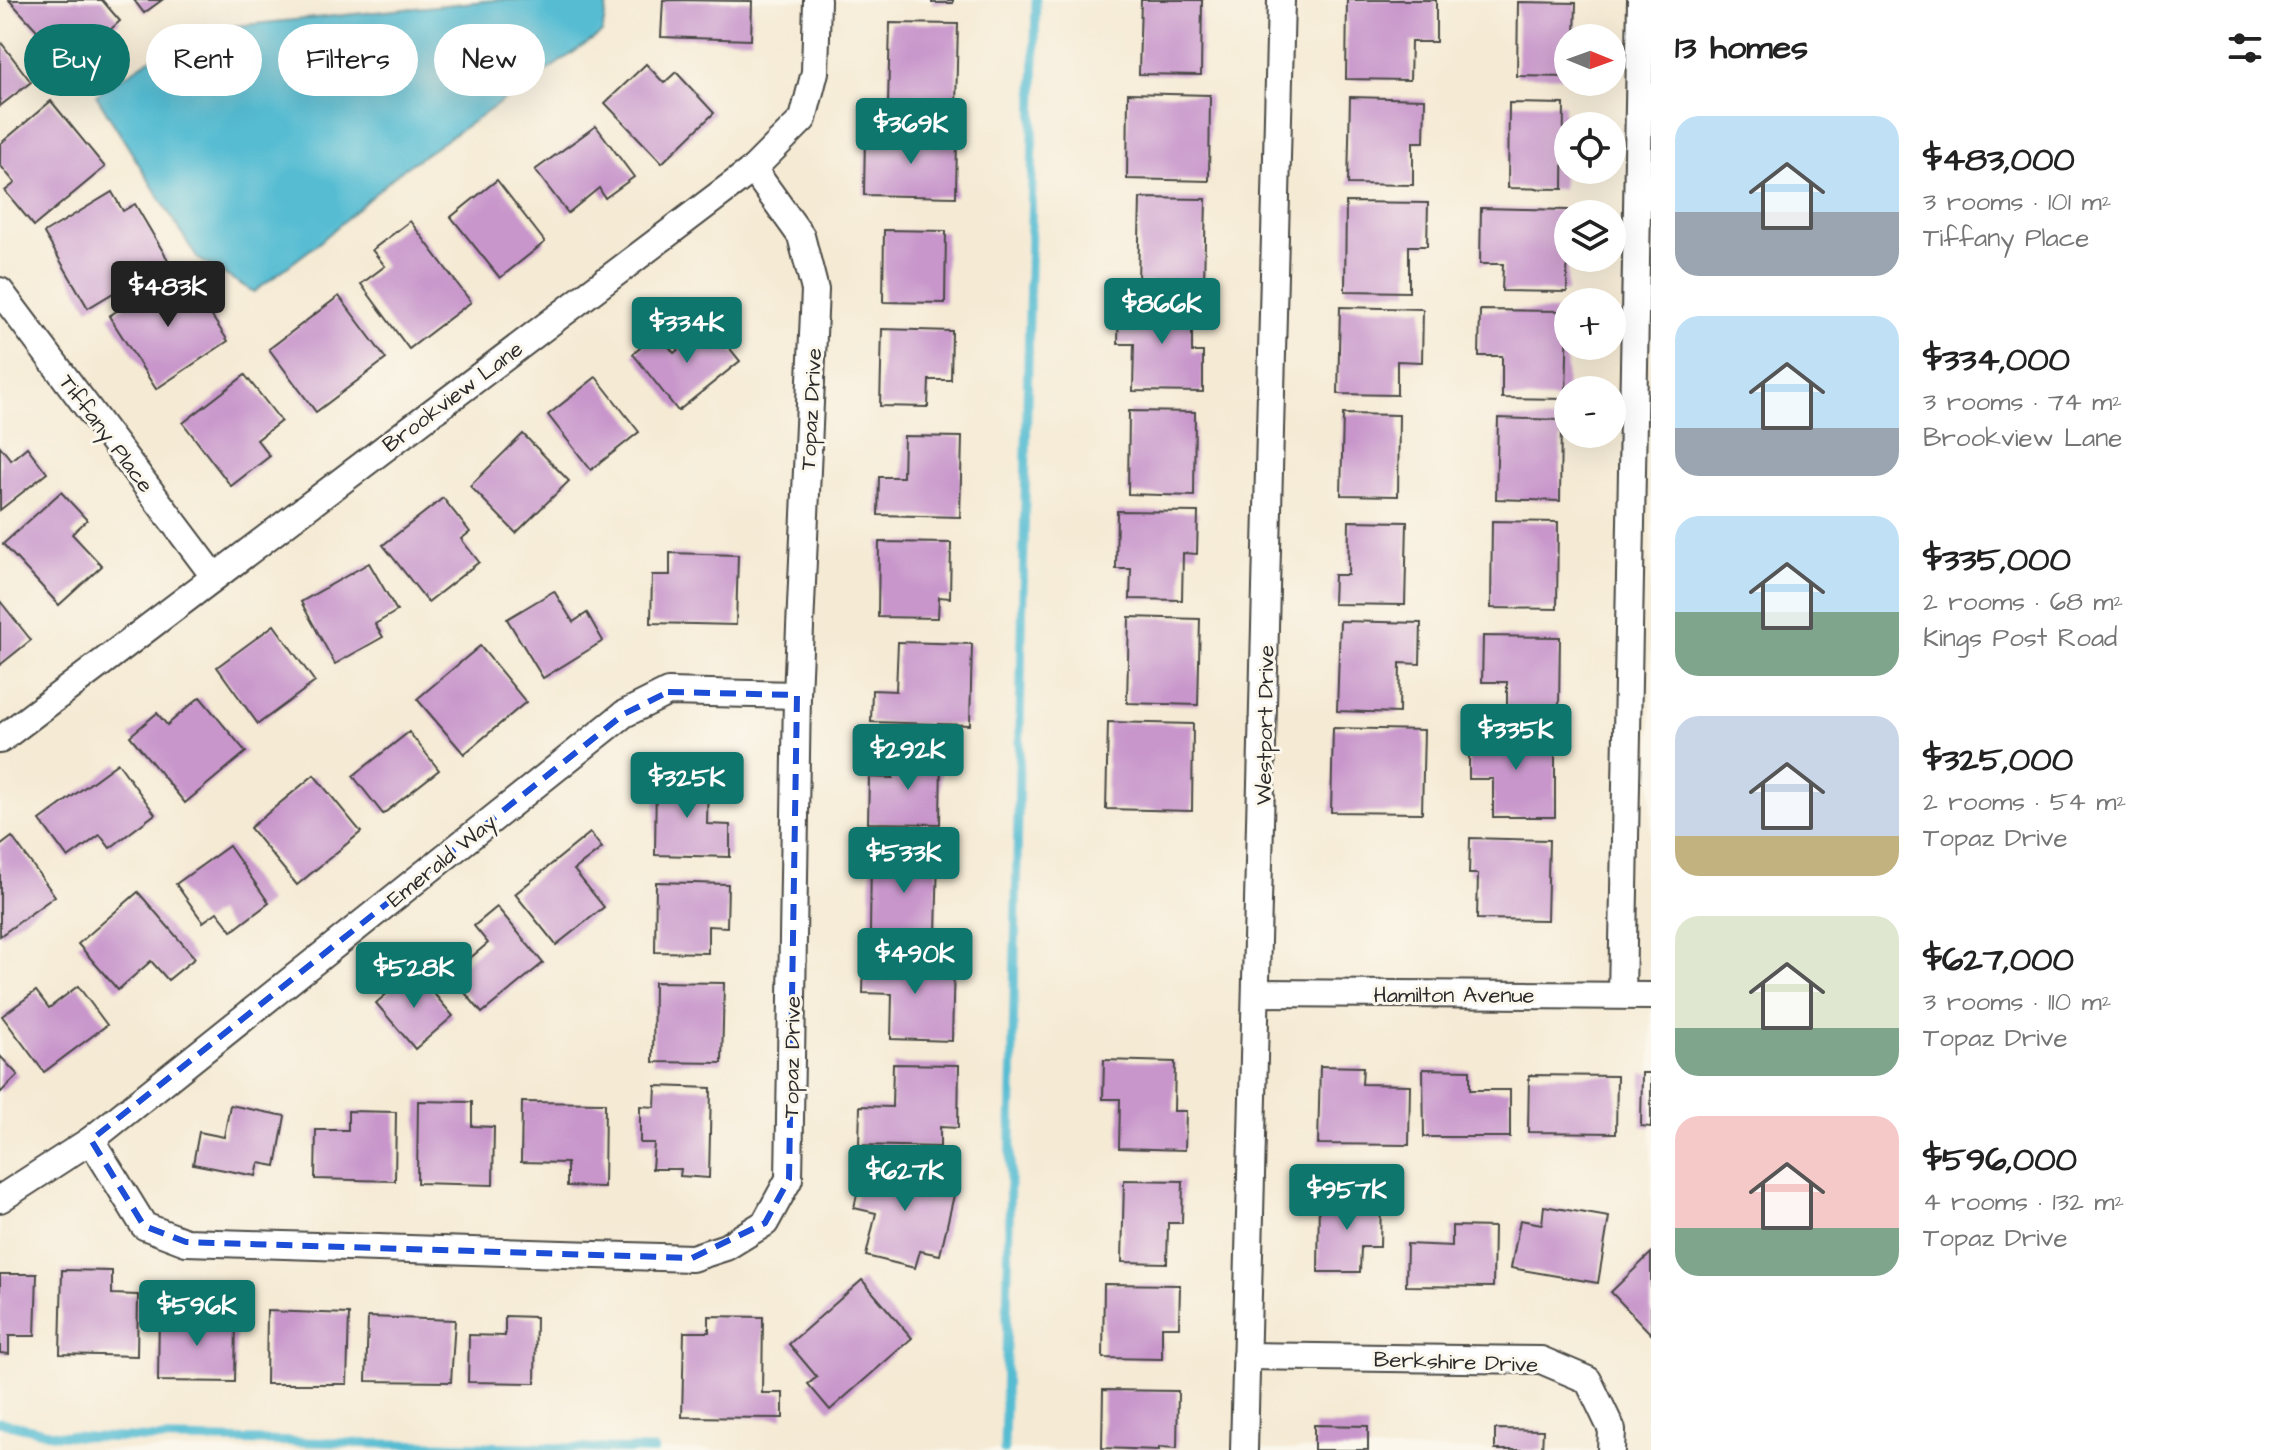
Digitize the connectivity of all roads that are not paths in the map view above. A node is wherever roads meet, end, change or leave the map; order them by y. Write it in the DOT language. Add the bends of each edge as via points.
graph roads {
  1 [pos="817,0"];
  2 [pos="1281,0"];
  3 [pos="1641,0"];
  4 [pos="753,169"];
  5 [pos="0,291"];
  6 [pos="214,576"];
  7 [pos="797,695"];
  8 [pos="0,740"];
  9 [pos="1257,993"];
  10 [pos="1622,995"];
  11 [pos="1651,996"];
  12 [pos="91,1140"];
  13 [pos="0,1199"];
  14 [pos="1246,1356"];
  15 [pos="1244,1450"];
  16 [pos="1611,1450"];
  1 -- 4 [label="street, Brookview Lane" via="815,72 803,119"];
  2 -- 9 [label="street, Westport Drive"];
  3 -- 10 [label="street"];
  4 -- 6 [label="street, Brookview Lane"];
  4 -- 7 [label="street, Topaz Drive" via="801,236 815,290"];
  5 -- 6 [label="street, Tiffany Place"];
  6 -- 8 [label="street, Brookview Lane"];
  7 -- 12 [label="street, Emerald Way" via="668,692 624,714"];
  7 -- 12 [label="street, Topaz Drive" via="789,1179 765,1223 726,1247 692,1258 186,1242 144,1226"];
  9 -- 10 [label="street, Hamilton Avenue"];
  9 -- 14 [label="street, Westport Drive"];
  10 -- 11 [label="street, Hamilton Avenue"];
  12 -- 13 [label="street, Emerald Way"];
  14 -- 15 [label="street, Westport Drive"];
  14 -- 16 [label="street, Berkshire Drive" via="1541,1360 1588,1380 1612,1430"];
}
